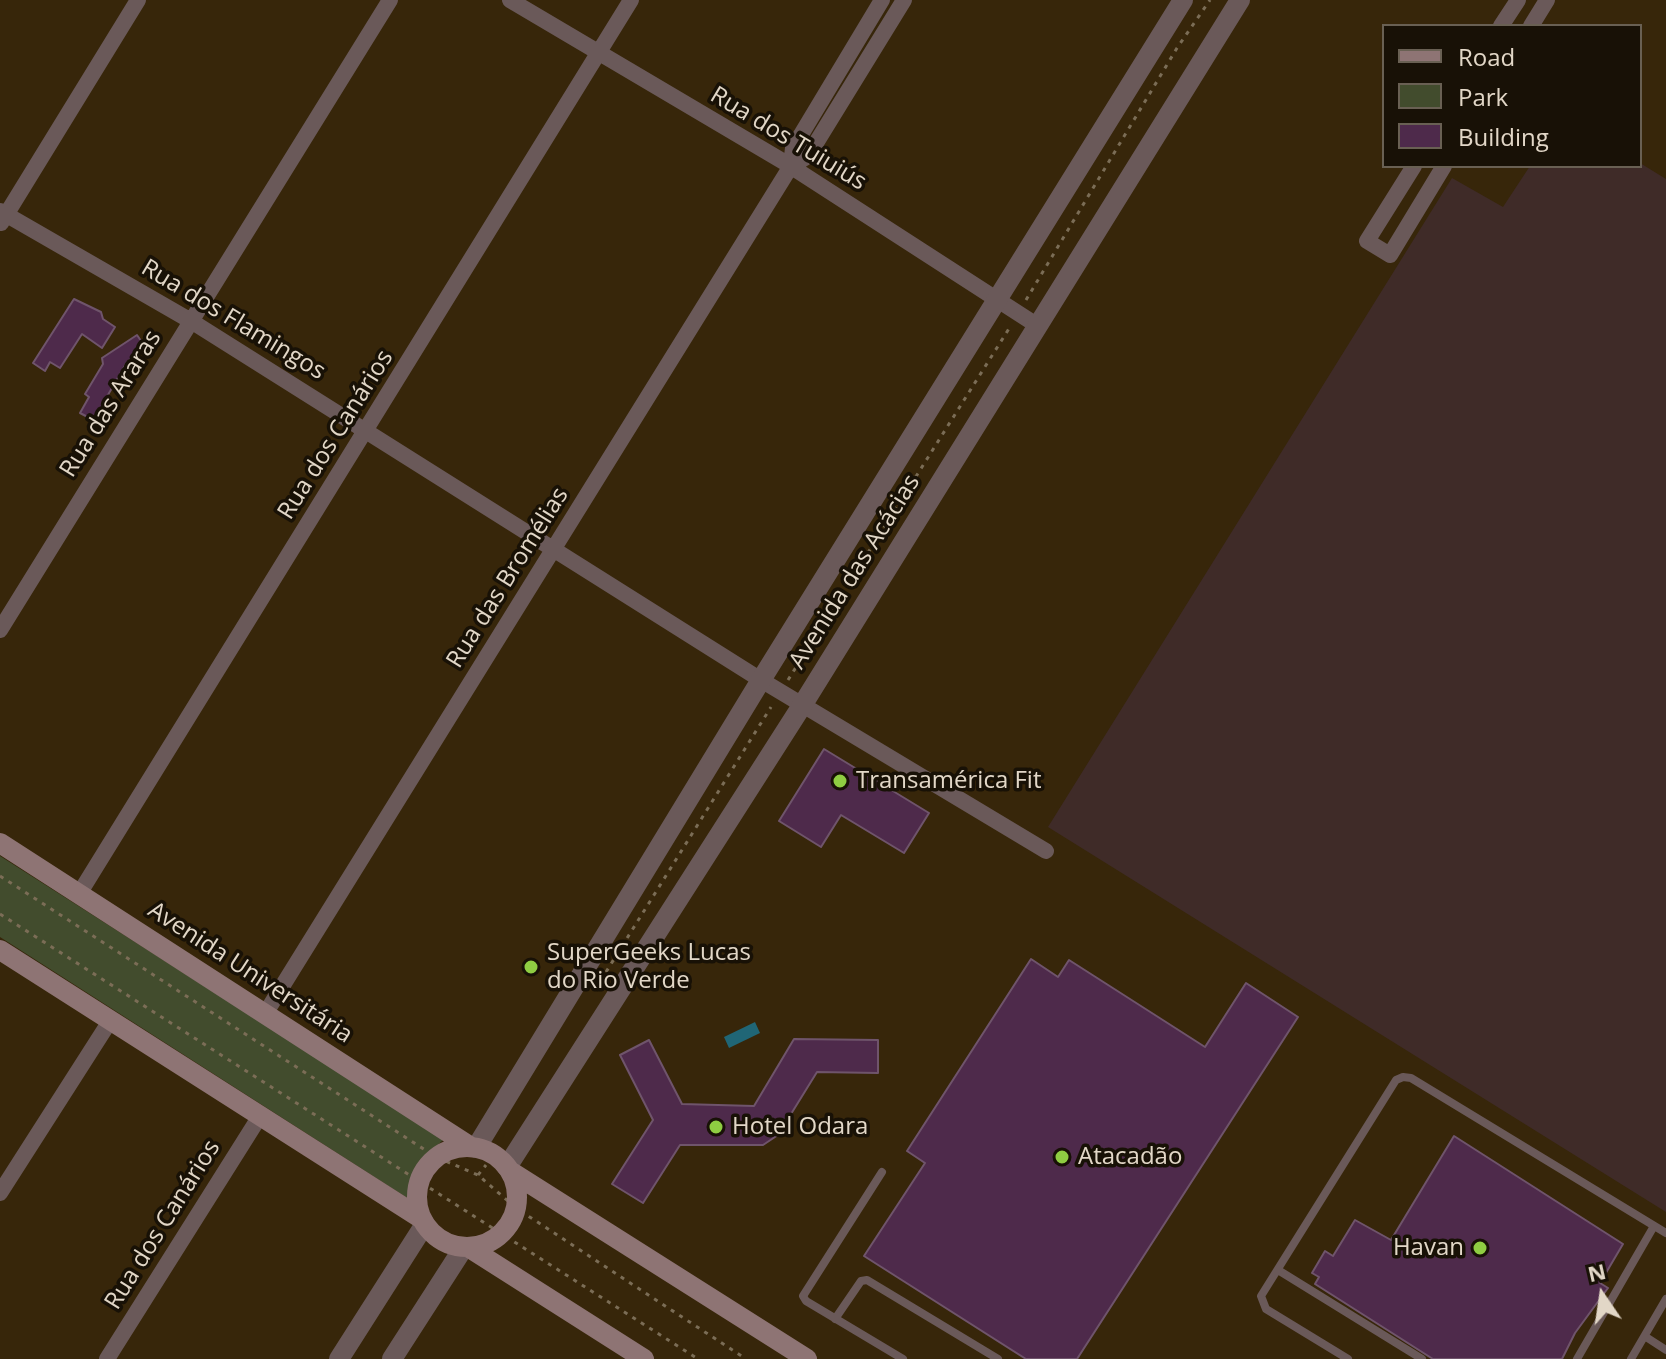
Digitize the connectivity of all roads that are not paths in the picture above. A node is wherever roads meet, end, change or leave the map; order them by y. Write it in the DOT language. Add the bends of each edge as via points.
graph roads {
  1 [pos="138,0"];
  2 [pos="390,0"];
  3 [pos="510,0"];
  4 [pos="631,0"];
  5 [pos="882,0"];
  6 [pos="904,0"];
  7 [pos="1183,0"];
  8 [pos="1240,0"];
  9 [pos="1518,0"];
  10 [pos="1547,0"];
  11 [pos="1502,24"];
  12 [pos="1532,24"];
  13 [pos="599,54"];
  14 [pos="791,166"];
  15 [pos="1413,168"];
  16 [pos="1443,168"];
  17 [pos="2,217"];
  18 [pos="997,301"];
  19 [pos="191,321"];
  20 [pos="1038,326"];
  21 [pos="368,430"];
  22 [pos="554,549"];
  23 [pos="0,630"];
  24 [pos="761,680"];
  25 [pos="803,704"];
  26 [pos="0,843"];
  27 [pos="1046,851"];
  28 [pos="79,894"];
  29 [pos="0,950"];
  30 [pos="265,1014"];
  31 [pos="110,1021"];
  32 [pos="260,1116"];
  33 [pos="492,1157"];
  34 [pos="882,1172"];
  35 [pos="0,1193"];
  36 [pos="423,1222"];
  37 [pos="1654,1226"];
  38 [pos="1666,1233"];
  39 [pos="466,1247"];
  40 [pos="1278,1270"];
  41 [pos="1666,1299"];
  42 [pos="835,1319"];
  43 [pos="1646,1337"];
  44 [pos="890,1350"];
  45 [pos="1666,1350"];
  46 [pos="632,1356"];
  47 [pos="107,1359"];
  48 [pos="339,1359"];
  49 [pos="392,1359"];
  50 [pos="807,1359"];
  51 [pos="884,1359"];
  52 [pos="903,1359"];
  53 [pos="998,1359"];
  54 [pos="1348,1359"];
  55 [pos="1422,1359"];
  56 [pos="1577,1359"];
  57 [pos="1632,1359"];
  1 -- 17 [label="street"];
  2 -- 19 [label="street, Rua das Araras"];
  3 -- 13 [label="street, Rua dos Tuiuiús"];
  4 -- 13 [label="street, Rua dos Canários"];
  5 -- 14 [label="street, Rua das Bromélias" via="793,148"];
  6 -- 14 [label="street, Rua das Bromélias" via="808,156"];
  7 -- 18 [label="street, Avenida das Acácias"];
  8 -- 20 [label="street, Avenida das Acácias"];
  9 -- 11 [label="street"];
  10 -- 12 [label="street"];
  13 -- 14 [label="street, Rua dos Tuiuiús"];
  13 -- 21 [label="street, Rua dos Canários"];
  14 -- 18 [label="street, Rua dos Tuiuiús"];
  14 -- 22 [label="street, Rua das Bromélias"];
  15 -- 16 [label="street" via="1367,241 1390,255"];
  17 -- 19 [label="street, Rua dos Flamingos"];
  18 -- 20 [label="street, Rua dos Tuiuiús"];
  18 -- 24 [label="street, Avenida das Acácias"];
  19 -- 21 [label="street, Rua dos Flamingos"];
  19 -- 23 [label="street, Rua das Araras"];
  20 -- 25 [label="street, Avenida das Acácias"];
  21 -- 22 [label="street, Rua dos Flamingos"];
  21 -- 28 [label="street, Rua dos Canários"];
  22 -- 24 [label="street, Rua dos Flamingos"];
  22 -- 30 [label="street, Rua das Bromélias"];
  24 -- 25 [label="street, Rua dos Flamingos"];
  24 -- 33 [label="street, Avenida das Acácias"];
  25 -- 27 [label="street, Rua dos Flamingos"];
  25 -- 33 [label="street, Avenida das Acácias"];
  26 -- 28 [label="main road, Avenida Universitária"];
  28 -- 30 [label="main road, Avenida Universitária"];
  29 -- 31 [label="main road"];
  30 -- 33 [label="main road, Avenida Universitária"];
  31 -- 32 [label="main road"];
  31 -- 35 [label="street"];
  32 -- 36 [label="main road"];
  32 -- 47 [label="street, Rua dos Canários"];
  33 -- 36 [label="main road" via="459,1148 436,1157 419,1181 416,1197"];
  33 -- 39 [label="main road" via="516,1189 516,1208 501,1233"];
  33 -- 50 [label="main road, Avenida Universitária"];
  34 -- 42 [label="lane" via="803,1296"];
  36 -- 39 [label="main road" via="442,1240"];
  36 -- 48 [label="street"];
  37 -- 38 [label="lane"];
  37 -- 40 [label="lane" via="1403,1077 1396,1080"];
  37 -- 56 [label="lane"];
  39 -- 46 [label="main road"];
  39 -- 49 [label="street"];
  40 -- 54 [label="lane" via="1261,1296 1266,1309"];
  40 -- 55 [label="lane"];
  41 -- 43 [label="lane"];
  42 -- 44 [label="lane"];
  42 -- 53 [label="lane" via="861,1281 867,1280"];
  43 -- 45 [label="lane"];
  43 -- 57 [label="lane"];
  44 -- 51 [label="lane"];
  44 -- 52 [label="lane"];
}
